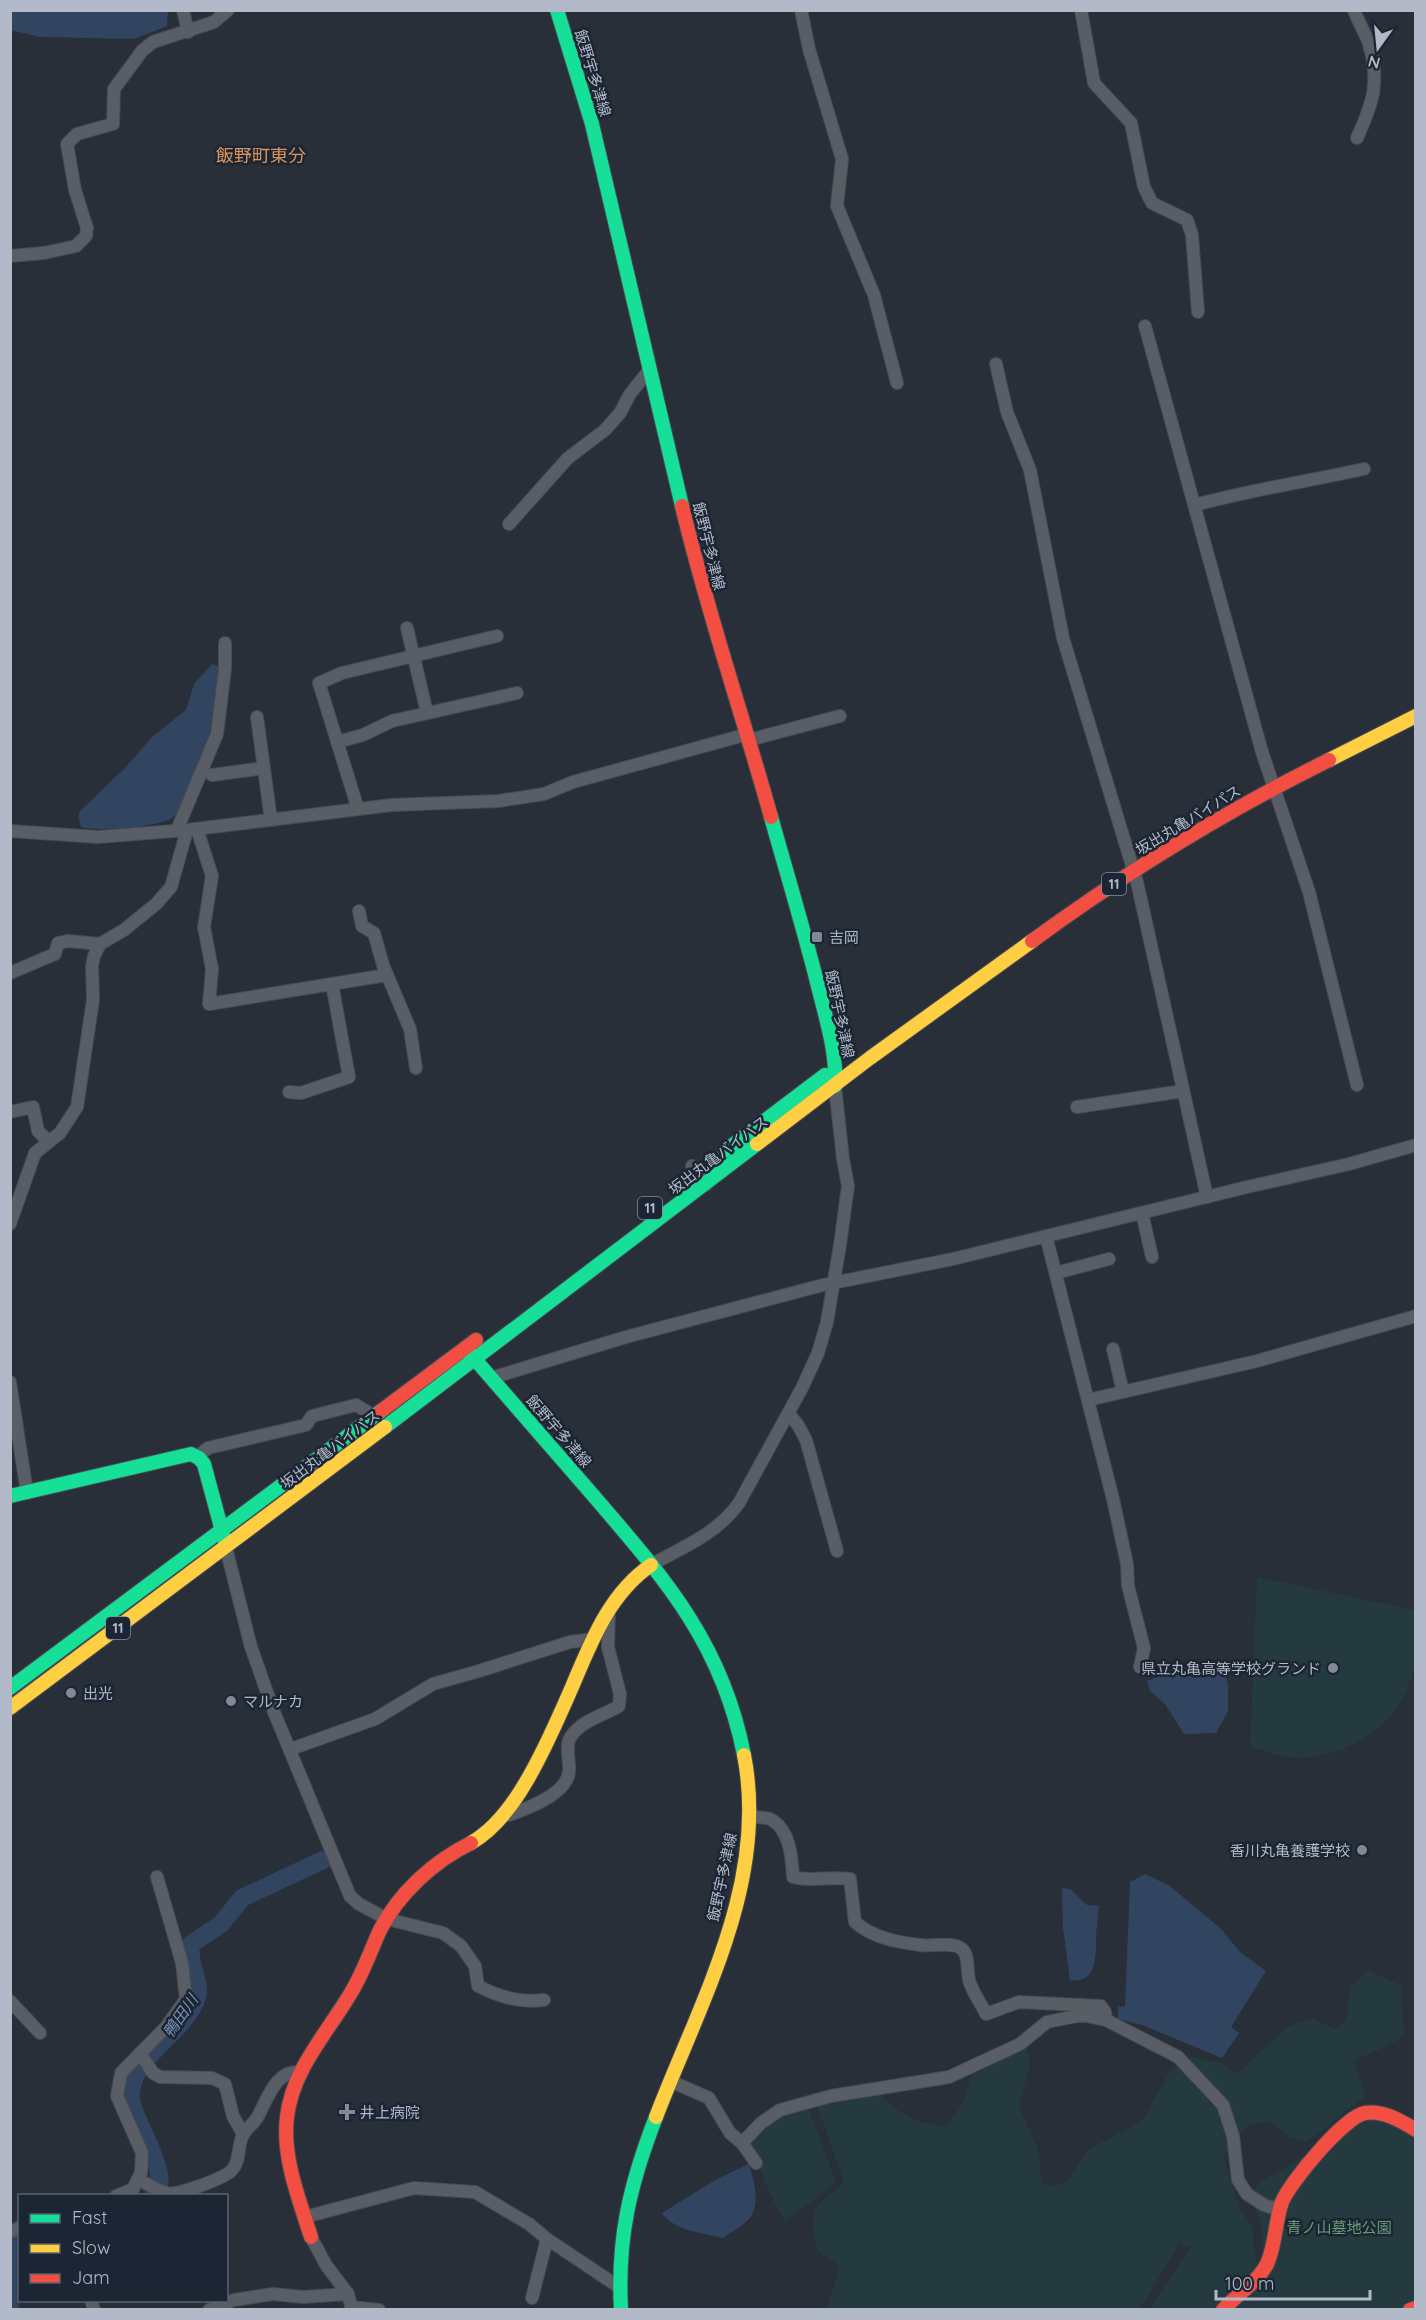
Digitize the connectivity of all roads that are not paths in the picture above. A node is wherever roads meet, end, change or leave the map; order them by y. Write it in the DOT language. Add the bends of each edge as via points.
graph roads {
  1 [pos="183,10"];
  2 [pos="228,10"];
  3 [pos="557,10"];
  4 [pos="801,10"];
  5 [pos="1081,10"];
  6 [pos="1354,10"];
  7 [pos="188,32"];
  8 [pos="1357,138"];
  9 [pos="10,256"];
  10 [pos="1198,312"];
  11 [pos="1145,326"];
  12 [pos="996,364"];
  13 [pos="650,369"];
  14 [pos="897,383"];
  15 [pos="1364,469"];
  16 [pos="1195,505"];
  17 [pos="509,524"];
  18 [pos="407,628"];
  19 [pos="497,636"];
  20 [pos="225,643"];
  21 [pos="413,656"];
  22 [pos="517,693"];
  23 [pos="1416,701"];
  24 [pos="427,713"];
  25 [pos="1388,715"];
  26 [pos="840,716"];
  27 [pos="257,717"];
  28 [pos="1416,717"];
  29 [pos="749,737"];
  30 [pos="337,742"];
  31 [pos="1307,756"];
  32 [pos="264,768"];
  33 [pos="212,775"];
  34 [pos="1272,782"];
  35 [pos="358,809"];
  36 [pos="271,820"];
  37 [pos="187,830"];
  38 [pos="10,831"];
  39 [pos="1131,856"];
  40 [pos="1113,867"];
  41 [pos="1135,871"];
  42 [pos="359,911"];
  43 [pos="100,944"];
  44 [pos="10,973"];
  45 [pos="387,975"];
  46 [pos="332,984"];
  47 [pos="890,1026"];
  48 [pos="416,1068"];
  49 [pos="836,1068"];
  50 [pos="1357,1085"];
  51 [pos="835,1086"];
  52 [pos="1184,1090"];
  53 [pos="289,1092"];
  54 [pos="1077,1107"];
  55 [pos="10,1112"];
  56 [pos="48,1141"];
  57 [pos="1416,1145"];
  58 [pos="694,1170"];
  59 [pos="706,1185"];
  60 [pos="1207,1197"];
  61 [pos="1142,1213"];
  62 [pos="10,1224"];
  63 [pos="1046,1236"];
  64 [pos="1152,1257"];
  65 [pos="1109,1258"];
  66 [pos="1056,1273"];
  67 [pos="557,1279"];
  68 [pos="832,1284"];
  69 [pos="1416,1316"];
  70 [pos="485,1333"];
  71 [pos="464,1348"];
  72 [pos="1113,1349"];
  73 [pos="475,1359"];
  74 [pos="491,1378"];
  75 [pos="10,1382"];
  76 [pos="1123,1392"];
  77 [pos="1088,1400"];
  78 [pos="789,1414"];
  79 [pos="374,1416"];
  80 [pos="197,1457"];
  81 [pos="27,1493"];
  82 [pos="10,1496"];
  83 [pos="222,1531"];
  84 [pos="226,1548"];
  85 [pos="837,1551"];
  86 [pos="651,1565"];
  87 [pos="609,1610"];
  88 [pos="593,1639"];
  89 [pos="1140,1667"];
  90 [pos="10,1688"];
  91 [pos="10,1708"];
  92 [pos="291,1749"];
  93 [pos="504,1814"];
  94 [pos="750,1817"];
  95 [pos="157,1877"];
  96 [pos="387,1919"];
  97 [pos="544,2000"];
  98 [pos="10,2001"];
  99 [pos="1106,2019"];
  100 [pos="40,2033"];
  101 [pos="140,2053"];
  102 [pos="302,2072"];
  103 [pos="670,2080"];
  104 [pos="1416,2130"];
  105 [pos="243,2133"];
  106 [pos="742,2143"];
  107 [pos="756,2163"];
  108 [pos="138,2179"];
  109 [pos="121,2194"];
  110 [pos="1280,2210"];
  111 [pos="305,2217"];
  112 [pos="311,2237"];
  113 [pos="547,2239"];
  114 [pos="620,2287"];
  115 [pos="532,2298"];
  116 [pos="351,2304"];
  117 [pos="1416,2308"];
  118 [pos="209,2310"];
  119 [pos="379,2310"];
  120 [pos="621,2310"];
  121 [pos="1223,2310"];
  122 [pos="1410,2310"];
  1 -- 7 [label="street"];
  2 -- 7 [label="street" via="214,22"];
  3 -- 13 [label="main road, 飯野宇多津線" via="592,124"];
  4 -- 14 [label="street" via="808,49 842,159 837,206 874,295"];
  5 -- 10 [label="street" via="1094,83 1131,123 1144,187 1152,203 1187,220 1192,236"];
  6 -- 8 [label="street" via="1368,42 1376,79 1369,111"];
  7 -- 9 [label="street" via="153,42 142,51 114,89 112,124 77,134 67,144 86,236 76,246"];
  11 -- 16 [label="street"];
  12 -- 39 [label="street" via="1007,412 1030,470 1063,638"];
  13 -- 17 [label="street" via="605,430 568,458"];
  13 -- 29 [label="main road, 飯野宇多津線" via="699,578"];
  15 -- 16 [label="street"];
  16 -- 34 [label="street"];
  18 -- 21 [label="street"];
  19 -- 21 [label="street"];
  20 -- 37 [label="street" via="217,734"];
  21 -- 24 [label="street"];
  21 -- 30 [label="street" via="342,673 319,683"];
  22 -- 24 [label="street"];
  23 -- 25 [label="main road"];
  24 -- 30 [label="street" via="392,721"];
  26 -- 29 [label="street"];
  27 -- 32 [label="street"];
  28 -- 34 [label="main road, 坂出丸亀バイパス / 11"];
  29 -- 35 [label="street" via="573,782 544,794 498,801"];
  29 -- 49 [label="main road, 飯野宇多津線" via="812,960"];
  30 -- 35 [label="street"];
  31 -- 34 [label="main road, 坂出丸亀バイパス / 11"];
  32 -- 33 [label="street"];
  32 -- 36 [label="street"];
  34 -- 39 [label="main road, 坂出丸亀バイパス / 11"];
  34 -- 41 [label="main road, 坂出丸亀バイパス / 11"];
  34 -- 50 [label="street" via="1310,892"];
  35 -- 36 [label="street"];
  36 -- 37 [label="street"];
  37 -- 38 [label="street" via="98,837"];
  37 -- 43 [label="street" via="171,887 124,930"];
  37 -- 46 [label="street" via="212,876 204,927 212,969 209,1004"];
  39 -- 40 [label="main road, 坂出丸亀バイパス / 11"];
  39 -- 41 [label="street"];
  41 -- 51 [label="main road, 坂出丸亀バイパス / 11" via="1089,899"];
  41 -- 52 [label="street"];
  42 -- 45 [label="street" via="362,926 374,933"];
  43 -- 44 [label="street" via="58,943 55,954"];
  43 -- 56 [label="street" via="92,966 93,1000 77,1107 68,1124"];
  45 -- 46 [label="street"];
  45 -- 48 [label="street" via="410,1029"];
  46 -- 53 [label="street" via="349,1077 301,1093"];
  47 -- 49 [label="main road, 坂出丸亀バイパス / 11"];
  49 -- 51 [label="main road, 飯野宇多津線"];
  49 -- 58 [label="main road, 坂出丸亀バイパス / 11"];
  51 -- 59 [label="main road, 坂出丸亀バイパス / 11"];
  51 -- 68 [label="street" via="848,1186"];
  52 -- 54 [label="street"];
  52 -- 60 [label="street"];
  55 -- 56 [label="street" via="33,1107 38,1131"];
  56 -- 62 [label="street" via="35,1153"];
  57 -- 60 [label="street"];
  58 -- 59 [label="street"];
  58 -- 67 [label="main road, 坂出丸亀バイパス / 11"];
  59 -- 73 [label="main road, 坂出丸亀バイパス / 11"];
  60 -- 61 [label="street"];
  61 -- 63 [label="street"];
  61 -- 64 [label="street"];
  63 -- 66 [label="street"];
  63 -- 68 [label="street"];
  65 -- 66 [label="street"];
  66 -- 77 [label="street"];
  68 -- 74 [label="street" via="627,1337"];
  68 -- 78 [label="street" via="822,1340"];
  69 -- 76 [label="street" via="1257,1361"];
  70 -- 71 [label="main road, 坂出丸亀バイパス / 11"];
  71 -- 73 [label="main road, 飯野宇多津線"];
  71 -- 79 [label="main road, 坂出丸亀バイパス / 11"];
  72 -- 76 [label="street"];
  73 -- 74 [label="main road, 飯野宇多津線"];
  73 -- 84 [label="main road, 坂出丸亀バイパス / 11"];
  74 -- 86 [label="main road, 飯野宇多津線"];
  75 -- 81 [label="street"];
  76 -- 77 [label="street"];
  77 -- 89 [label="street" via="1144,1648"];
  78 -- 85 [label="street" via="806,1440"];
  78 -- 86 [label="street" via="730,1515 691,1544"];
  79 -- 80 [label="street" via="356,1405 312,1416 306,1425 208,1448"];
  79 -- 83 [label="main road, 坂出丸亀バイパス / 11"];
  80 -- 81 [label="main road" via="190,1454"];
  80 -- 83 [label="main road" via="204,1464"];
  81 -- 82 [label="main road"];
  83 -- 84 [label="main road"];
  83 -- 90 [label="main road, 坂出丸亀バイパス / 11"];
  84 -- 91 [label="main road, 坂出丸亀バイパス / 11"];
  84 -- 92 [label="street" via="251,1647"];
  86 -- 87 [label="main road" via="619,1592"];
  86 -- 94 [label="main road, 飯野宇多津線" via="705,1639 729,1692 742,1735"];
  87 -- 88 [label="main road"];
  87 -- 93 [label="street" via="608,1647 620,1694 619,1706 581,1725 570,1736 570,1773 560,1787 540,1804"];
  88 -- 92 [label="street" via="570,1642 434,1684 375,1719"];
  88 -- 93 [label="main road" via="526,1783"];
  92 -- 96 [label="street" via="350,1896"];
  93 -- 96 [label="main road" via="480,1838 439,1860"];
  94 -- 99 [label="street" via="770,1819 781,1828 788,1842 793,1877 850,1879 855,1922 866,1932 921,1945 961,1947 966,1953 970,1983 986,2014 1019,2002 1057,2002 1101,2006"];
  94 -- 103 [label="main road, 飯野宇多津線" via="748,1851 728,1930"];
  95 -- 101 [label="street" via="182,1963 186,1999"];
  96 -- 97 [label="street" via="443,1933 461,1946 476,1966 478,1986 500,1998"];
  96 -- 102 [label="main road" via="353,1991"];
  98 -- 100 [label="street"];
  99 -- 106 [label="street" via="1082,2015 1047,2022 1020,2044 949,2077 831,2096 780,2110"];
  99 -- 110 [label="street" via="1178,2057 1223,2105 1233,2136 1238,2180 1247,2194"];
  101 -- 105 [label="street" via="160,2077 212,2078 225,2084 233,2116"];
  101 -- 108 [label="street" via="122,2073 117,2096 142,2153"];
  102 -- 105 [label="street" via="285,2075 270,2090 251,2127"];
  102 -- 111 [label="main road" via="287,2118 293,2176"];
  103 -- 106 [label="street" via="709,2098 730,2133"];
  103 -- 114 [label="main road, 飯野宇多津線" via="637,2169 626,2212"];
  104 -- 110 [label="main road" via="1380,2113 1359,2114 1307,2166"];
  105 -- 108 [label="street" via="238,2160 226,2175 169,2194"];
  106 -- 107 [label="street"];
  108 -- 109 [label="street" via="134,2189"];
  110 -- 121 [label="main road" via="1266,2265"];
  111 -- 112 [label="main road"];
  111 -- 113 [label="street" via="414,2188 475,2192"];
  112 -- 116 [label="street"];
  113 -- 114 [label="street"];
  113 -- 115 [label="street"];
  114 -- 120 [label="main road, 飯野宇多津線"];
  116 -- 118 [label="street" via="273,2294 234,2300"];
  116 -- 119 [label="street"];
  117 -- 122 [label="main road"];
}
